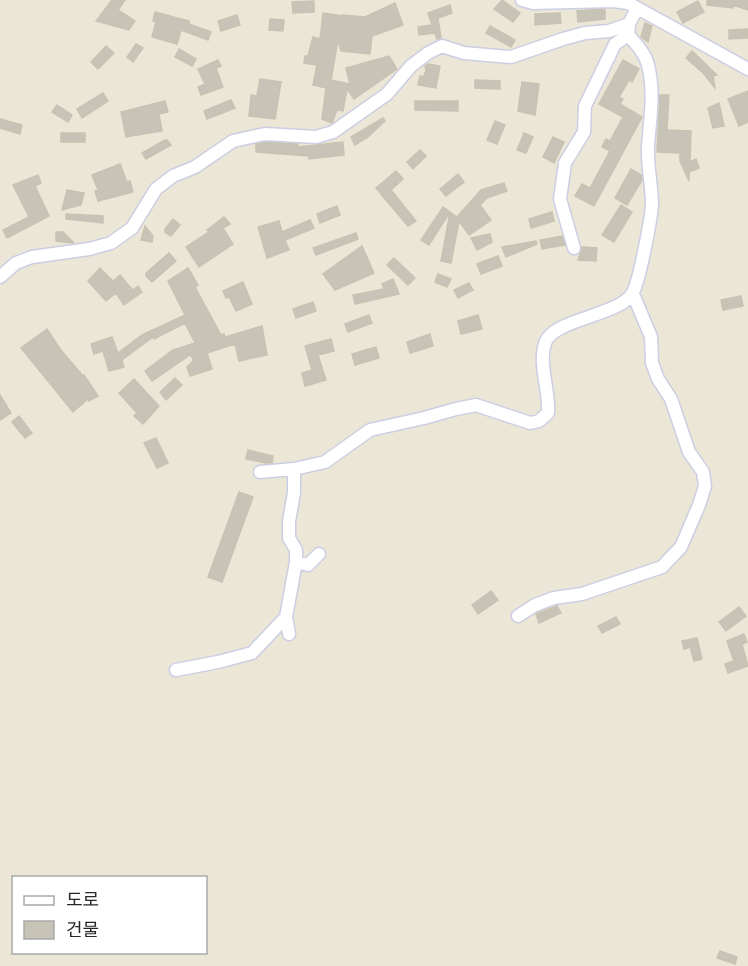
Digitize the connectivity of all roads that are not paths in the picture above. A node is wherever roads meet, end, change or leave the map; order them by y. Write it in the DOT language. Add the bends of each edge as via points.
graph roads {
  1 [pos="522,0"];
  2 [pos="638,8"];
  3 [pos="629,29"];
  4 [pos="748,69"];
  5 [pos="574,248"];
  6 [pos="0,277"];
  7 [pos="633,294"];
  8 [pos="294,469"];
  9 [pos="260,472"];
  10 [pos="319,555"];
  11 [pos="296,562"];
  12 [pos="518,616"];
  13 [pos="286,617"];
  14 [pos="289,634"];
  15 [pos="176,670"];
  1 -- 2 [label="street" via="614,1"];
  2 -- 3 [label="street"];
  2 -- 4 [label="street"];
  3 -- 5 [label="street" via="615,44 585,106 584,132 565,163 560,199"];
  3 -- 6 [label="street" via="585,33 512,57 464,53 442,46 411,66 387,94 333,132 316,137 265,134 233,141 156,189 132,228 111,243 32,257 16,263"];
  3 -- 7 [label="street" via="648,62 653,109 648,148 652,206"];
  7 -- 8 [label="street" via="623,303 556,331 546,340 543,356 550,400 548,413 540,421 530,423 476,405 370,430 325,462"];
  7 -- 12 [label="street" via="651,337 652,363 658,379 671,399 689,452 703,472 705,486 699,505 681,547 662,567 582,594 554,598"];
  8 -- 9 [label="street"];
  8 -- 11 [label="street" via="289,538 296,550"];
  10 -- 11 [label="street" via="308,565"];
  11 -- 13 [label="street"];
  13 -- 14 [label="street"];
  13 -- 15 [label="street" via="252,653"];
}
